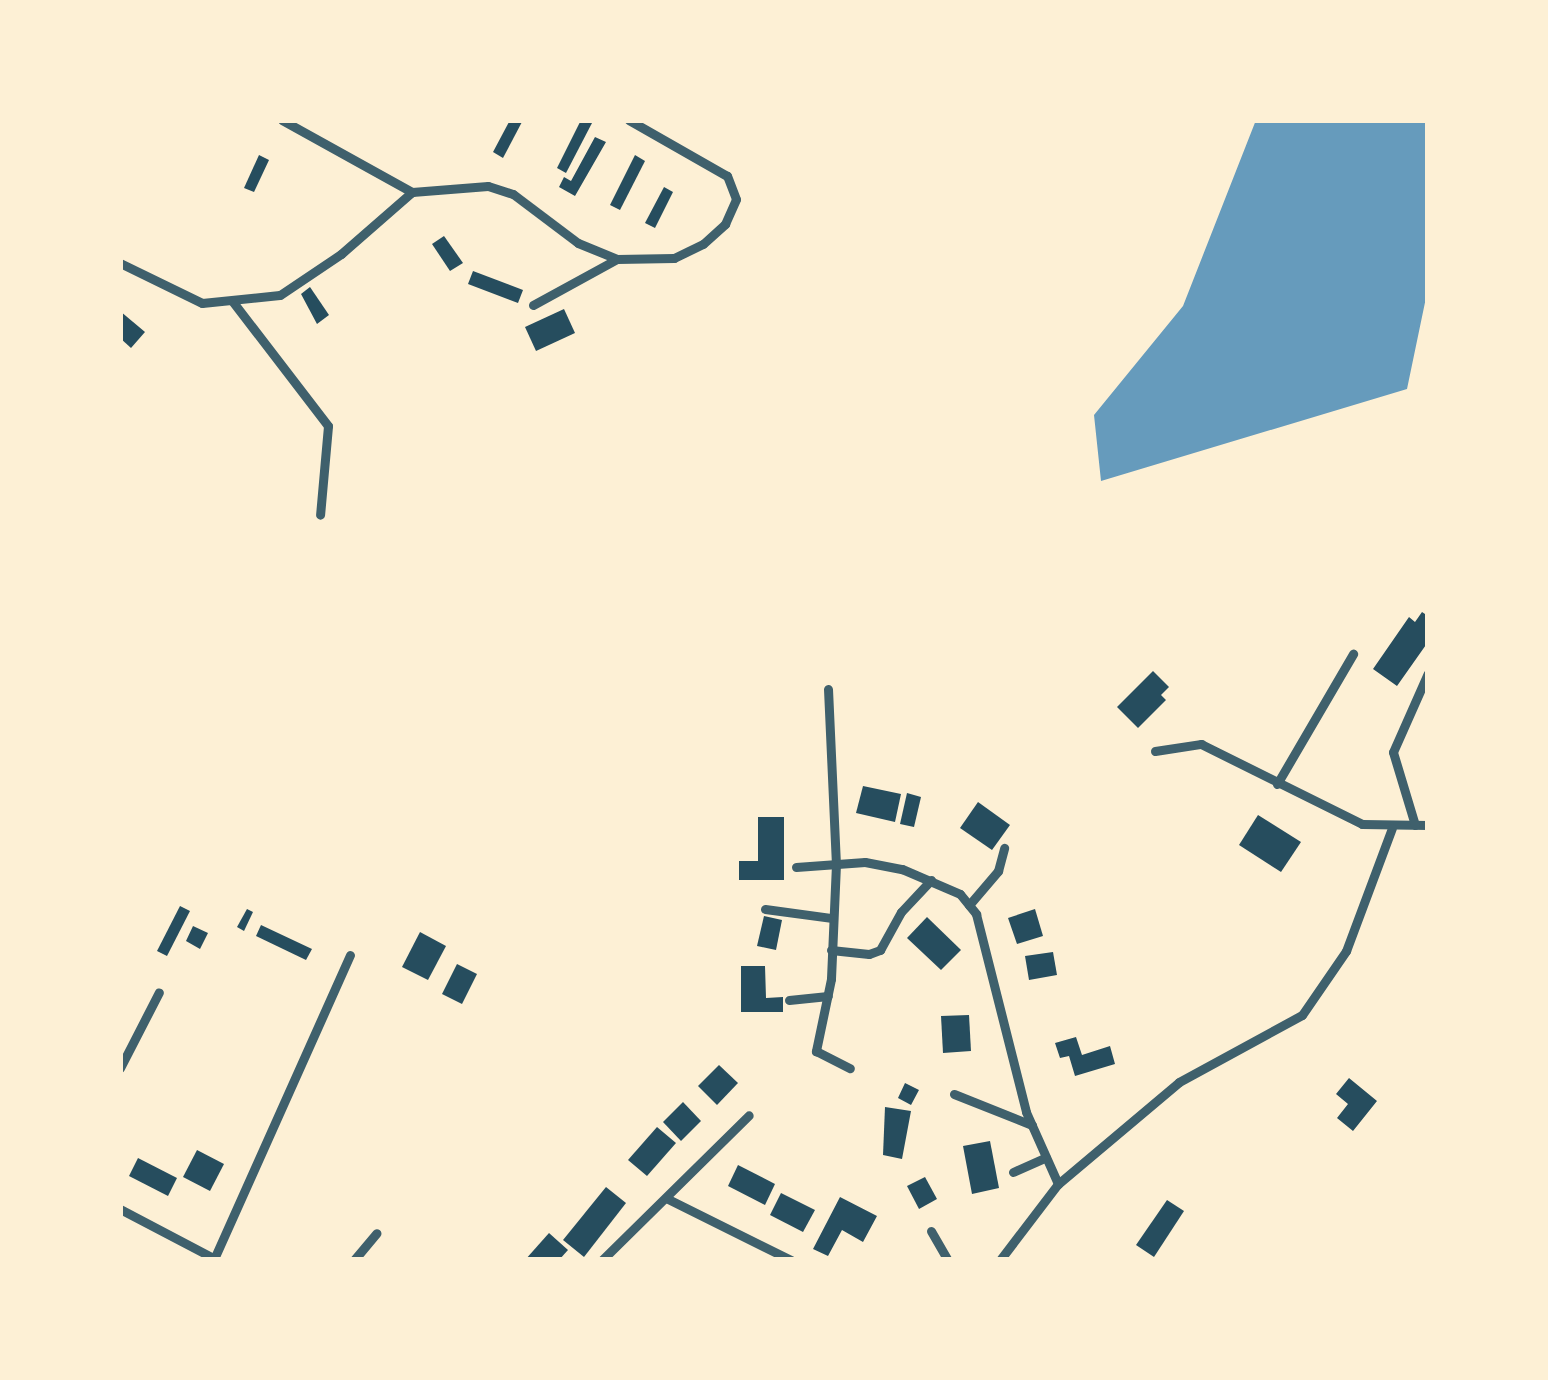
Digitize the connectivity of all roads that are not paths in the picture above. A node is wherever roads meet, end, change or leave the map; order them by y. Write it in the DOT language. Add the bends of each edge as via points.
graph roads {
  1 [pos="282,120"];
  2 [pos="629,120"];
  3 [pos="412,192"];
  4 [pos="617,260"];
  5 [pos="120,262"];
  6 [pos="233,302"];
  7 [pos="532,305"];
  8 [pos="320,515"];
  9 [pos="1353,655"];
  10 [pos="1428,673"];
  11 [pos="828,689"];
  12 [pos="1155,751"];
  13 [pos="1277,784"];
  14 [pos="1415,824"];
  15 [pos="1428,825"];
  16 [pos="1392,827"];
  17 [pos="1004,848"];
  18 [pos="836,864"];
  19 [pos="796,867"];
  20 [pos="931,880"];
  21 [pos="969,904"];
  22 [pos="765,909"];
  23 [pos="832,919"];
  24 [pos="831,950"];
  25 [pos="350,956"];
  26 [pos="159,992"];
  27 [pos="828,996"];
  28 [pos="789,1000"];
  29 [pos="120,1068"];
  30 [pos="850,1068"];
  31 [pos="954,1094"];
  32 [pos="748,1115"];
  33 [pos="1032,1125"];
  34 [pos="1046,1157"];
  35 [pos="1012,1172"];
  36 [pos="1058,1184"];
  37 [pos="666,1198"];
  38 [pos="120,1209"];
  39 [pos="931,1231"];
  40 [pos="377,1233"];
  41 [pos="216,1259"];
  42 [pos="354,1260"];
  43 [pos="602,1260"];
  44 [pos="791,1260"];
  45 [pos="948,1260"];
  46 [pos="1000,1260"];
  1 -- 3 [label="street"];
  2 -- 4 [label="street" via="727,176 736,199 704,244 674,258"];
  3 -- 4 [label="street" via="488,186 513,194 578,243"];
  3 -- 6 [label="street" via="280,295"];
  4 -- 7 [label="street"];
  5 -- 6 [label="street" via="191,300"];
  6 -- 8 [label="street" via="328,426"];
  9 -- 13 [label="street"];
  10 -- 14 [label="street" via="1393,752"];
  11 -- 18 [label="street"];
  12 -- 13 [label="street" via="1201,744"];
  13 -- 16 [label="street" via="1362,824"];
  14 -- 15 [label="street"];
  14 -- 16 [label="street"];
  16 -- 36 [label="street" via="1346,951 1302,1015 1179,1082"];
  17 -- 21 [label="street" via="998,871"];
  18 -- 19 [label="street"];
  18 -- 20 [label="street" via="865,862"];
  18 -- 23 [label="street"];
  20 -- 21 [label="street"];
  20 -- 24 [label="street" via="880,950"];
  21 -- 33 [label="street"];
  22 -- 23 [label="street"];
  23 -- 24 [label="street"];
  24 -- 27 [label="street"];
  25 -- 41 [label="street"];
  26 -- 29 [label="street"];
  27 -- 28 [label="street"];
  27 -- 30 [label="street" via="816,1051"];
  31 -- 33 [label="street"];
  32 -- 37 [label="street"];
  33 -- 34 [label="street"];
  34 -- 35 [label="street"];
  34 -- 36 [label="street"];
  36 -- 46 [label="street"];
  37 -- 43 [label="street"];
  37 -- 44 [label="street"];
  38 -- 41 [label="street"];
  39 -- 45 [label="street"];
  40 -- 42 [label="street"];
}
